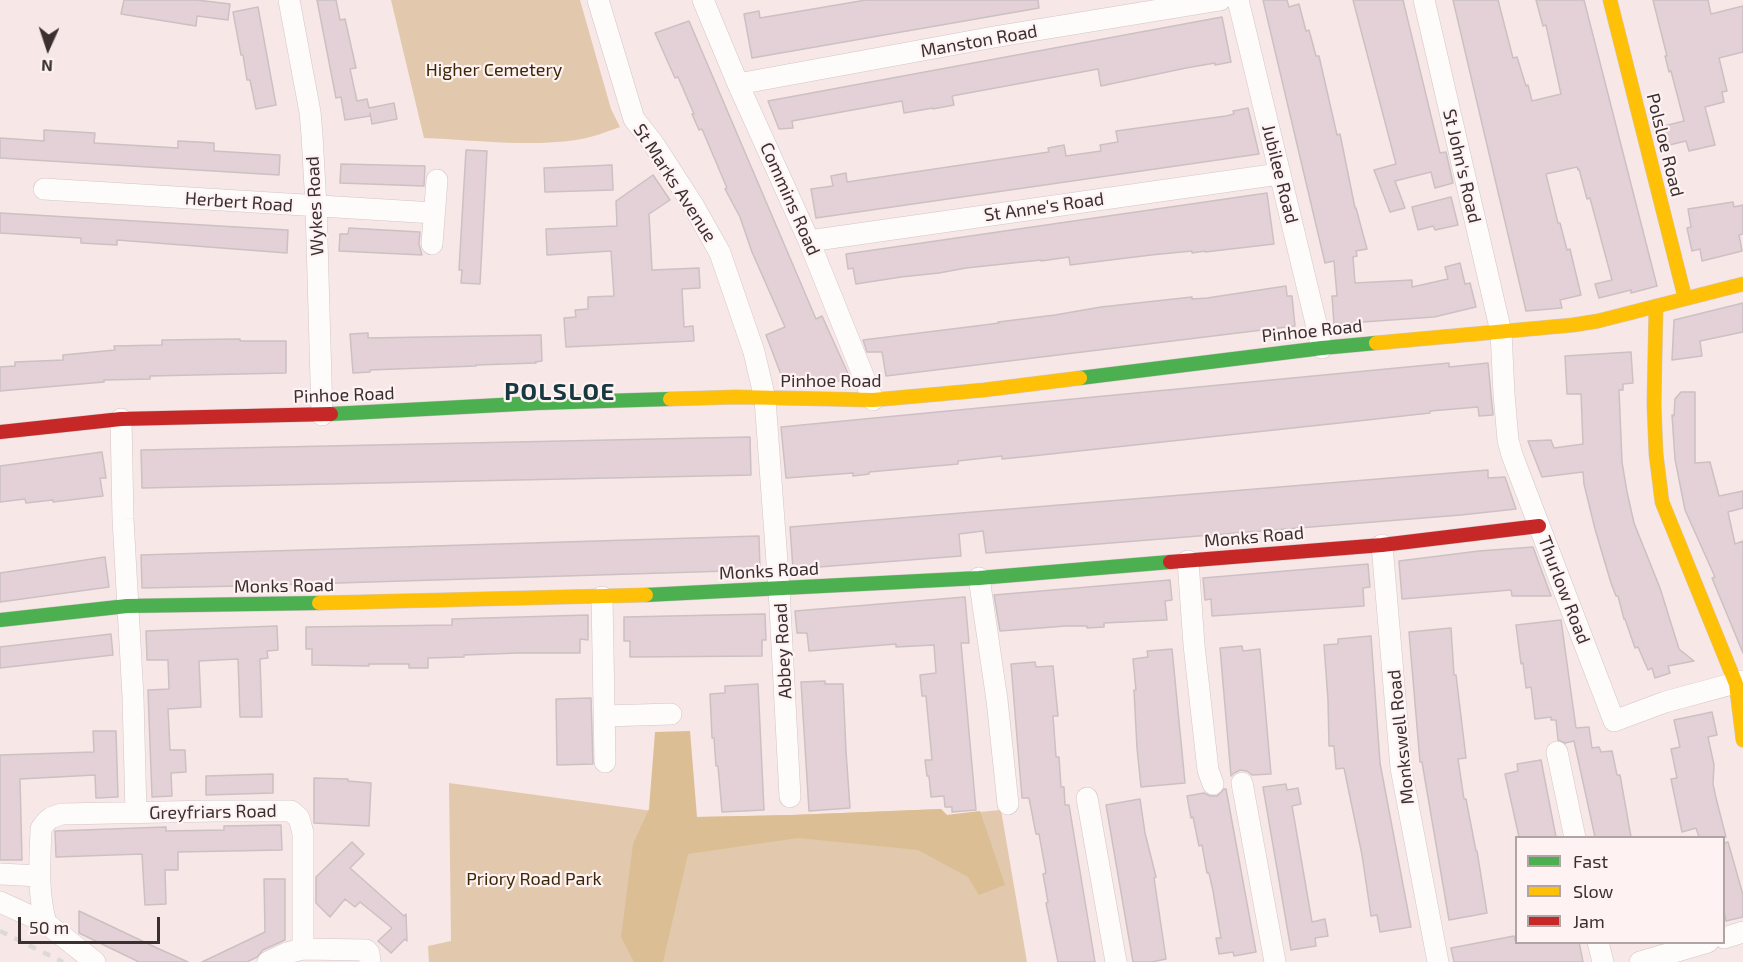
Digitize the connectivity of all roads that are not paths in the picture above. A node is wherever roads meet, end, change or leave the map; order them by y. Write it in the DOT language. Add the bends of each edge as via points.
graph roads {
  1 [pos="289,0"];
  2 [pos="598,0"];
  3 [pos="703,0"];
  4 [pos="1220,0"];
  5 [pos="1238,0"];
  6 [pos="1424,0"];
  7 [pos="1610,0"];
  8 [pos="738,84"];
  9 [pos="1279,174"];
  10 [pos="437,180"];
  11 [pos="44,189"];
  12 [pos="316,206"];
  13 [pos="434,213"];
  14 [pos="809,241"];
  15 [pos="432,244"];
  16 [pos="1743,284"];
  17 [pos="1685,298"];
  18 [pos="1656,306"];
  19 [pos="1501,332"];
  20 [pos="1322,348"];
  21 [pos="765,399"];
  22 [pos="873,400"];
  23 [pos="322,415"];
  24 [pos="121,419"];
  25 [pos="0,432"];
  26 [pos="1539,526"];
  27 [pos="1382,545"];
  28 [pos="1188,561"];
  29 [pos="979,578"];
  30 [pos="779,589"];
  31 [pos="602,597"];
  32 [pos="127,606"];
  33 [pos="0,620"];
  34 [pos="1740,682"];
  35 [pos="671,714"];
  36 [pos="605,716"];
  37 [pos="1743,740"];
  38 [pos="1557,752"];
  39 [pos="605,762"];
  40 [pos="1242,783"];
  41 [pos="1213,784"];
  42 [pos="790,796"];
  43 [pos="1087,798"];
  44 [pos="1008,804"];
  45 [pos="136,813"];
  46 [pos="1575,836"];
  47 [pos="0,874"];
  48 [pos="39,876"];
  49 [pos="0,902"];
  50 [pos="46,923"];
  51 [pos="1743,932"];
  52 [pos="1725,938"];
  53 [pos="1598,944"];
  54 [pos="1701,944"];
  55 [pos="303,949"];
  56 [pos="95,962"];
  57 [pos="268,962"];
  58 [pos="370,962"];
  59 [pos="1116,962"];
  60 [pos="1275,962"];
  61 [pos="1438,962"];
  62 [pos="1603,962"];
  63 [pos="1640,962"];
  1 -- 12 [label="street, Wykes Road" via="310,112"];
  2 -- 21 [label="street, St Marks Avenue" via="634,119 693,205 720,253 754,352"];
  3 -- 8 [label="street, Commins Road"];
  4 -- 8 [label="street, Manston Road"];
  5 -- 9 [label="street, Jubilee Road"];
  6 -- 19 [label="street, St John's Road"];
  7 -- 17 [label="street, Polsloe Road"];
  8 -- 14 [label="street, Commins Road"];
  9 -- 14 [label="street, St Anne's Road"];
  9 -- 20 [label="street, Jubilee Road"];
  10 -- 13 [label="street"];
  11 -- 12 [label="street, Herbert Road"];
  12 -- 13 [label="street, Herbert Road"];
  12 -- 23 [label="street, Wykes Road"];
  13 -- 15 [label="street"];
  14 -- 22 [label="street, Commins Road"];
  16 -- 17 [label="street, Pinhoe Road"];
  17 -- 18 [label="street, Pinhoe Road"];
  18 -- 19 [label="street, Pinhoe Road" via="1598,321"];
  18 -- 34 [label="street" via="1656,428 1662,502"];
  19 -- 20 [label="street, Pinhoe Road"];
  19 -- 26 [label="street, Thurlow Road" via="1508,440"];
  20 -- 22 [label="street, Pinhoe Road"];
  21 -- 22 [label="street, Pinhoe Road"];
  21 -- 23 [label="street, Pinhoe Road" via="538,404"];
  21 -- 30 [label="street, Abbey Road"];
  23 -- 24 [label="street, Pinhoe Road"];
  24 -- 25 [label="street, Pinhoe Road"];
  24 -- 32 [label="street, Greyfriars Road"];
  26 -- 27 [label="street, Monks Road"];
  26 -- 34 [label="street, Thurlow Road" via="1614,721 1665,702"];
  27 -- 28 [label="street, Monks Road"];
  27 -- 61 [label="street, Monkswell Road" via="1401,768"];
  28 -- 29 [label="street, Monks Road"];
  28 -- 41 [label="street" via="1195,656 1208,770"];
  29 -- 30 [label="street, Monks Road"];
  29 -- 44 [label="street"];
  30 -- 31 [label="street, Monks Road"];
  30 -- 42 [label="street, Abbey Road"];
  31 -- 32 [label="street, Monks Road"];
  31 -- 36 [label="street"];
  32 -- 33 [label="street, Monks Road"];
  32 -- 45 [label="street, Greyfriars Road"];
  34 -- 37 [label="street"];
  35 -- 36 [label="street"];
  36 -- 39 [label="street"];
  38 -- 46 [label="street"];
  40 -- 60 [label="street"];
  43 -- 59 [label="street"];
  45 -- 48 [label="street, Greyfriars Road" via="62,814 46,820 41,829"];
  45 -- 55 [label="street, Greyfriars Road" via="291,811 299,818 303,832"];
  47 -- 48 [label="street"];
  48 -- 50 [label="street, Greyfriars Road"];
  49 -- 50 [label="street"];
  50 -- 56 [label="street"];
  51 -- 52 [label="street"];
  53 -- 62 [label="street"];
  54 -- 63 [label="street"];
  55 -- 57 [label="street"];
  55 -- 58 [label="street" via="366,950"];
}
